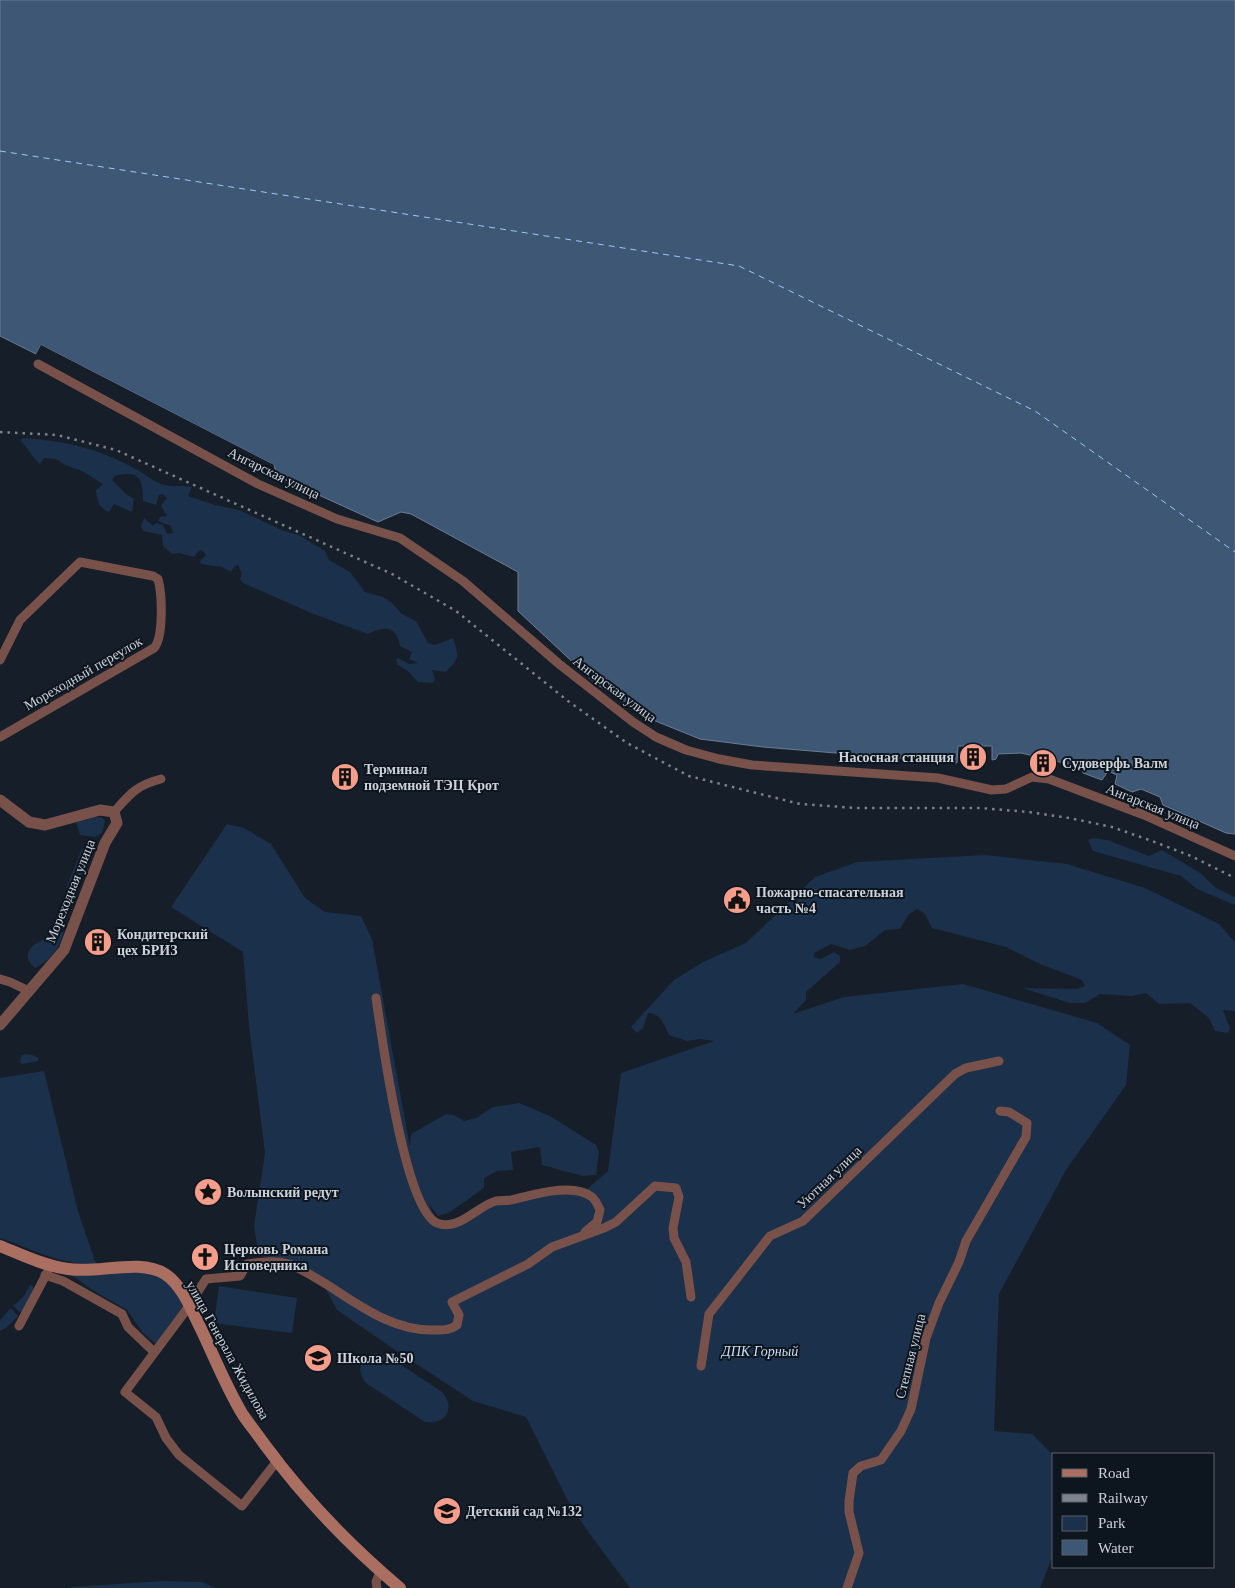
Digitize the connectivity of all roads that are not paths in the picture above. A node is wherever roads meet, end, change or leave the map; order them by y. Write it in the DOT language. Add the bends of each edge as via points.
graph roads {
  1 [pos="38,364"];
  2 [pos="0,660"];
  3 [pos="0,737"];
  4 [pos="161,779"];
  5 [pos="0,800"];
  6 [pos="114,812"];
  7 [pos="1235,856"];
  8 [pos="0,979"];
  9 [pos="29,991"];
  10 [pos="376,998"];
  11 [pos="0,1026"];
  12 [pos="999,1061"];
  13 [pos="1000,1111"];
  14 [pos="581,1236"];
  15 [pos="0,1246"];
  16 [pos="49,1270"];
  17 [pos="691,1297"];
  18 [pos="189,1304"];
  19 [pos="19,1326"];
  20 [pos="154,1352"];
  21 [pos="701,1366"];
  22 [pos="277,1461"];
  23 [pos="380,1572"];
  24 [pos="377,1588"];
  25 [pos="400,1588"];
  26 [pos="847,1588"];
  1 -- 7 [label="street, Ангарская улица" via="258,484 337,519 400,538 463,581 559,664 633,722 656,737 686,750 752,764 938,778 992,790 1006,789 1032,777 1050,779 1144,815"];
  2 -- 3 [label="street, Мореходный переулок" via="20,620 80,562 158,579 161,589 158,644"];
  4 -- 6 [label="street" via="140,786"];
  5 -- 6 [label="street, Мореходная улица" via="29,822 45,825 100,810"];
  6 -- 9 [label="street, Мореходная улица" via="117,823 105,843 64,950"];
  8 -- 9 [label="street"];
  9 -- 11 [label="street, Мореходная улица"];
  10 -- 14 [label="street" via="403,1148 417,1194 429,1216 445,1225 456,1223 495,1201 554,1191 582,1192 593,1198 600,1210 597,1222"];
  12 -- 21 [label="street, Уютная улица" via="966,1068 955,1074 803,1221 770,1236 709,1314"];
  13 -- 26 [label="street, Степная улица" via="1009,1112 1027,1123 1026,1137 966,1241 938,1302 926,1338 911,1409 902,1431 881,1460 861,1466 853,1473 849,1512 859,1553"];
  14 -- 17 [label="street" via="616,1222 656,1186 676,1188 679,1197 674,1238 686,1262"];
  14 -- 18 [label="street" via="552,1247 528,1264 452,1302 459,1315 458,1324 451,1330 400,1326 310,1274 274,1261 247,1264 240,1276 206,1279"];
  15 -- 16 [label="main road, улица Генерала Жидилова"];
  16 -- 18 [label="main road, улица Генерала Жидилова" via="139,1267 155,1270 169,1277"];
  16 -- 19 [label="street"];
  16 -- 20 [label="street" via="122,1314 128,1327"];
  18 -- 20 [label="street"];
  18 -- 22 [label="main road, улица Генерала Жидилова" via="243,1416"];
  20 -- 22 [label="street" via="126,1392 156,1417 179,1455 242,1506"];
  22 -- 23 [label="main road, улица Генерала Жидилова" via="317,1508"];
  23 -- 24 [label="street"];
  23 -- 25 [label="main road, улица Генерала Жидилова"];
}
